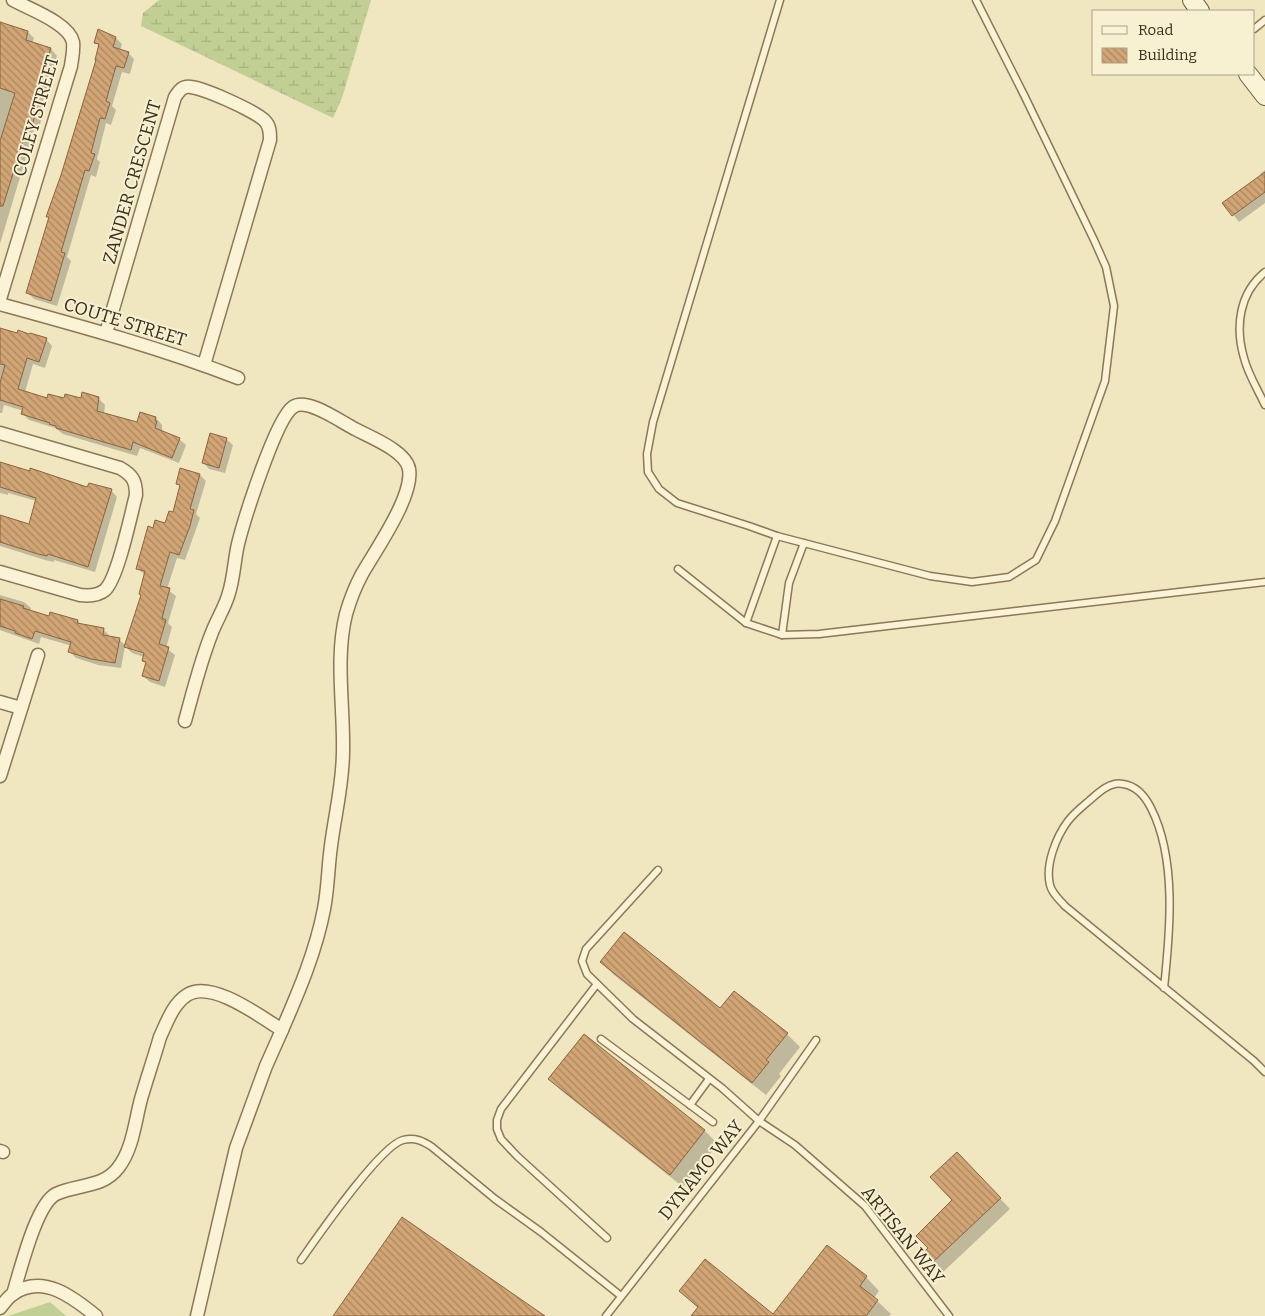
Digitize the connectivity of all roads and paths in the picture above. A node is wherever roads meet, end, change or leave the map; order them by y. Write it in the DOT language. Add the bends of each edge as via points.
graph roads {
  1 [pos="13,0"];
  2 [pos="780,0"];
  3 [pos="976,0"];
  4 [pos="1265,20"];
  5 [pos="1255,28"];
  6 [pos="1249,75"];
  7 [pos="1265,96"];
  8 [pos="1265,272"];
  9 [pos="0,300"];
  10 [pos="0,304"];
  11 [pos="106,334"];
  12 [pos="204,365"];
  13 [pos="238,378"];
  14 [pos="1265,405"];
  15 [pos="0,433"];
  16 [pos="777,536"];
  17 [pos="804,543"];
  18 [pos="678,569"];
  19 [pos="0,572"];
  20 [pos="1265,582"];
  21 [pos="746,623"];
  22 [pos="782,635"];
  23 [pos="38,655"];
  24 [pos="0,702"];
  25 [pos="21,708"];
  26 [pos="186,721"];
  27 [pos="0,776"];
  28 [pos="658,870"];
  29 [pos="597,984"];
  30 [pos="1164,988"];
  31 [pos="282,1030"];
  32 [pos="601,1039"];
  33 [pos="816,1040"];
  34 [pos="1265,1072"];
  35 [pos="709,1078"];
  36 [pos="690,1105"];
  37 [pos="759,1121"];
  38 [pos="713,1122"];
  39 [pos="607,1238"];
  40 [pos="301,1260"];
  41 [pos="13,1294"];
  42 [pos="621,1296"];
  43 [pos="0,1308"];
  44 [pos="96,1316"];
  45 [pos="197,1316"];
  46 [pos="606,1316"];
  47 [pos="950,1316"];
  1 -- 9 [label="street, COLEY STREET" via="58,24 66,30 73,43 71,66"];
  2 -- 16 [label="lane" via="653,422 647,454 648,472 659,489 677,503"];
  3 -- 17 [label="lane" via="1106,267 1114,306 1105,381 1048,537 1036,560 1009,577 972,582 930,576"];
  4 -- 5 [label="lane"];
  6 -- 7 [label="main road"];
  8 -- 14 [label="lane" via="1250,288 1242,305 1240,326 1244,359"];
  10 -- 11 [label="street, COUTE STREET"];
  11 -- 12 [label="street, COUTE STREET"];
  11 -- 12 [label="street, ZANDER CRESCENT" via="175,97 185,87 205,90 258,115 269,128 270,140"];
  12 -- 13 [label="street, COUTE STREET"];
  15 -- 19 [label="street" via="120,468 131,476 136,485 116,568 106,590 91,596 80,595"];
  16 -- 17 [label="lane"];
  16 -- 21 [label="lane"];
  17 -- 22 [label="lane" via="789,583"];
  18 -- 21 [label="lane"];
  20 -- 22 [label="lane" via="819,634"];
  21 -- 22 [label="lane"];
  23 -- 25 [label="street"];
  24 -- 25 [label="street"];
  25 -- 27 [label="street"];
  26 -- 31 [label="street" via="198,671 229,594 238,545 258,479 286,413 299,404 313,406 399,454 408,465 407,487 392,525 352,594 345,617 342,777 324,909 313,951"];
  28 -- 29 [label="lane, ARTISAN WAY" via="586,949 582,961 584,970"];
  29 -- 35 [label="lane, ARTISAN WAY" via="633,1019"];
  29 -- 39 [label="lane" via="501,1109 497,1129 501,1139 517,1156"];
  30 -- 30 [label="lane" via="1066,906 1050,885 1052,858 1069,819 1102,790 1116,784 1122,783 1144,795 1159,824 1170,900"];
  30 -- 34 [label="lane"];
  31 -- 41 [label="street" via="218,993 204,990 189,993 183,998 175,1006 160,1037 129,1148 118,1168 98,1183 56,1194 49,1200 40,1214"];
  31 -- 45 [label="street" via="236,1148"];
  32 -- 36 [label="lane"];
  33 -- 37 [label="lane, DYNAMO WAY"];
  35 -- 36 [label="lane"];
  35 -- 37 [label="lane, ARTISAN WAY"];
  36 -- 38 [label="lane"];
  37 -- 42 [label="lane, DYNAMO WAY"];
  37 -- 47 [label="lane, ARTISAN WAY" via="795,1145 865,1206"];
  40 -- 42 [label="lane" via="370,1168 393,1145 402,1140 422,1140"];
  41 -- 43 [label="street"];
  41 -- 44 [label="street" via="34,1286 52,1288 71,1296"];
  42 -- 46 [label="lane, DYNAMO WAY"];
}
